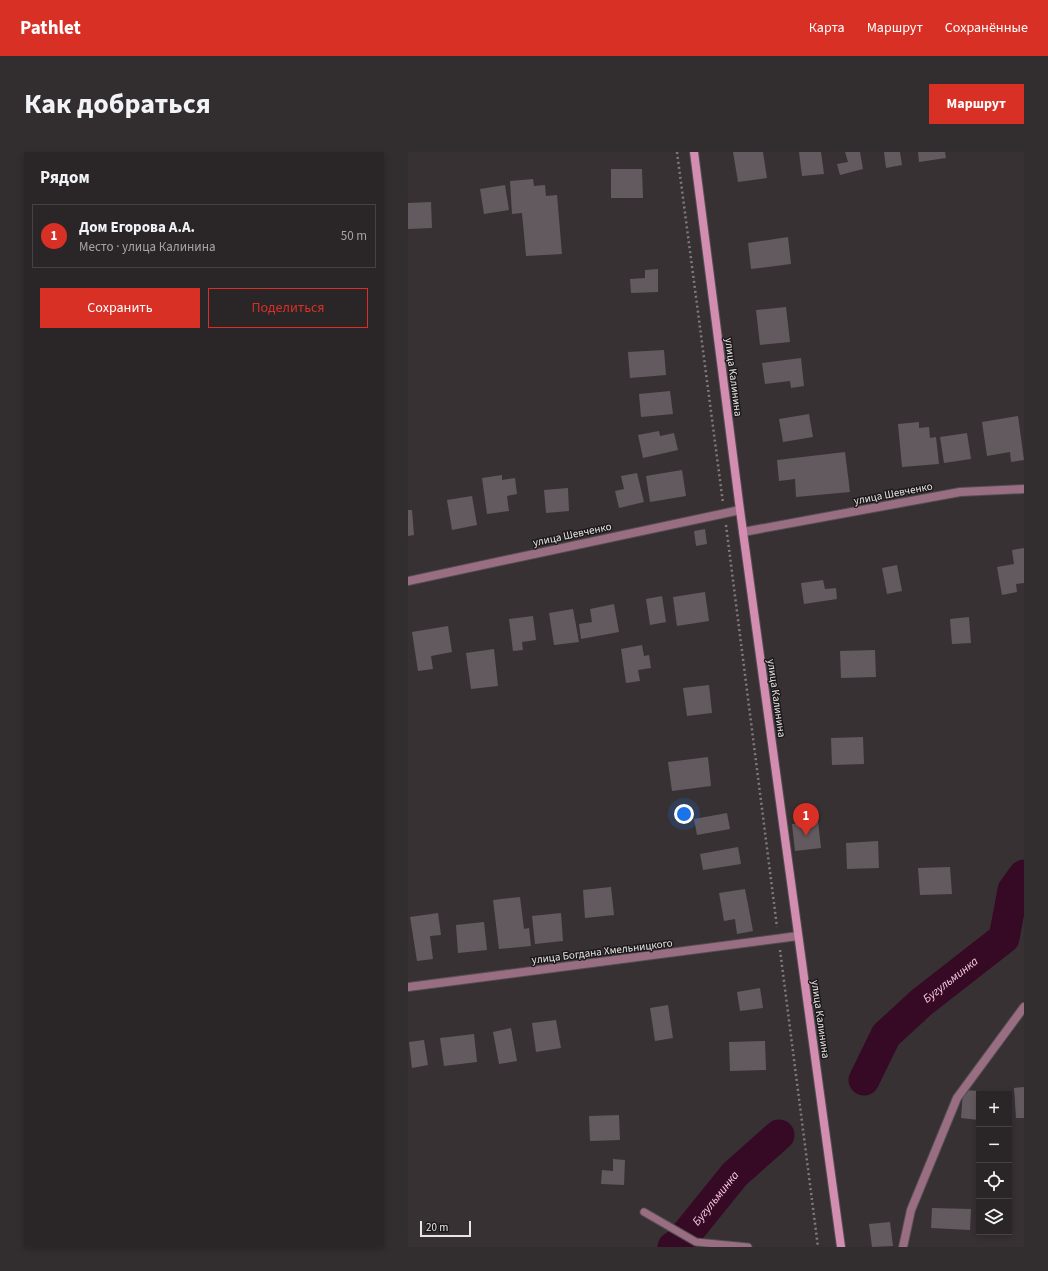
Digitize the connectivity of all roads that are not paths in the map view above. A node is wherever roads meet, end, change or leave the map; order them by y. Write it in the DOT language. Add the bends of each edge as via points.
graph roads {
  1 [pos="694,152"];
  2 [pos="1024,489"];
  3 [pos="740,510"];
  4 [pos="743,532"];
  5 [pos="408,581"];
  6 [pos="798,936"];
  7 [pos="408,987"];
  8 [pos="1024,1007"];
  9 [pos="644,1212"];
  10 [pos="748,1247"];
  11 [pos="841,1247"];
  12 [pos="903,1247"];
  1 -- 3 [label="main road, улица Калинина"];
  2 -- 4 [label="street, улица Шевченко" via="960,492"];
  3 -- 4 [label="main road, улица Калинина"];
  3 -- 5 [label="street, улица Шевченко"];
  4 -- 6 [label="main road, улица Калинина"];
  6 -- 7 [label="street, улица Богдана Хмельницкого"];
  6 -- 11 [label="main road, улица Калинина"];
  8 -- 12 [label="street" via="957,1098 911,1210"];
  9 -- 10 [label="lane" via="696,1242"];
}
